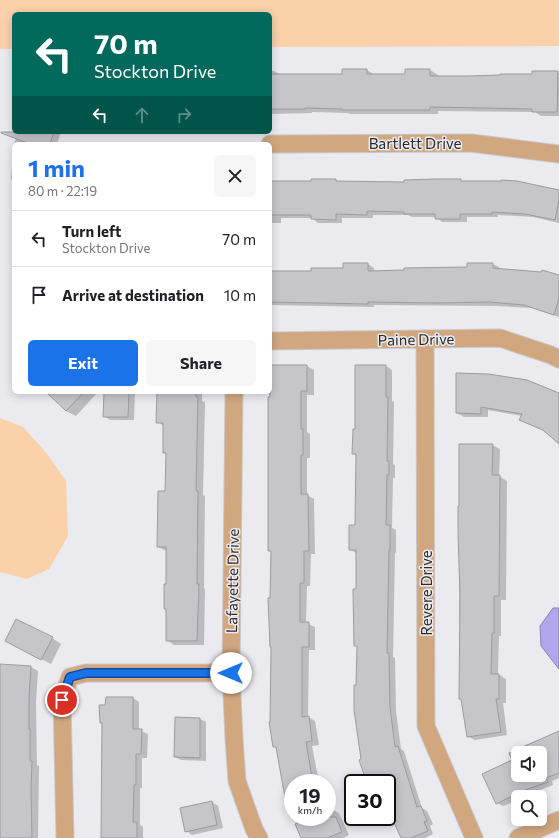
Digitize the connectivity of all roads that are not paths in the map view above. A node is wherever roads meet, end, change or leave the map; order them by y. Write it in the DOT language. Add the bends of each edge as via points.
graph roads {
  1 [pos="272,144"];
  2 [pos="559,154"];
  3 [pos="425,339"];
  4 [pos="272,341"];
  5 [pos="559,360"];
  6 [pos="234,394"];
  7 [pos="231,673"];
  8 [pos="559,820"];
  9 [pos="65,838"];
  10 [pos="259,838"];
  11 [pos="474,838"];
  12 [pos="518,838"];
  1 -- 2 [label="street, Bartlett Drive" via="471,143"];
  3 -- 4 [label="street, Paine Drive"];
  3 -- 5 [label="street, Paine Drive" via="500,338"];
  3 -- 11 [label="street, Revere Drive" via="426,726"];
  6 -- 7 [label="street, Lafayette Drive"];
  7 -- 9 [label="street" via="86,673 70,677 62,700"];
  7 -- 10 [label="street, Lafayette Drive" via="237,781"];
  8 -- 12 [label="street"];
}
